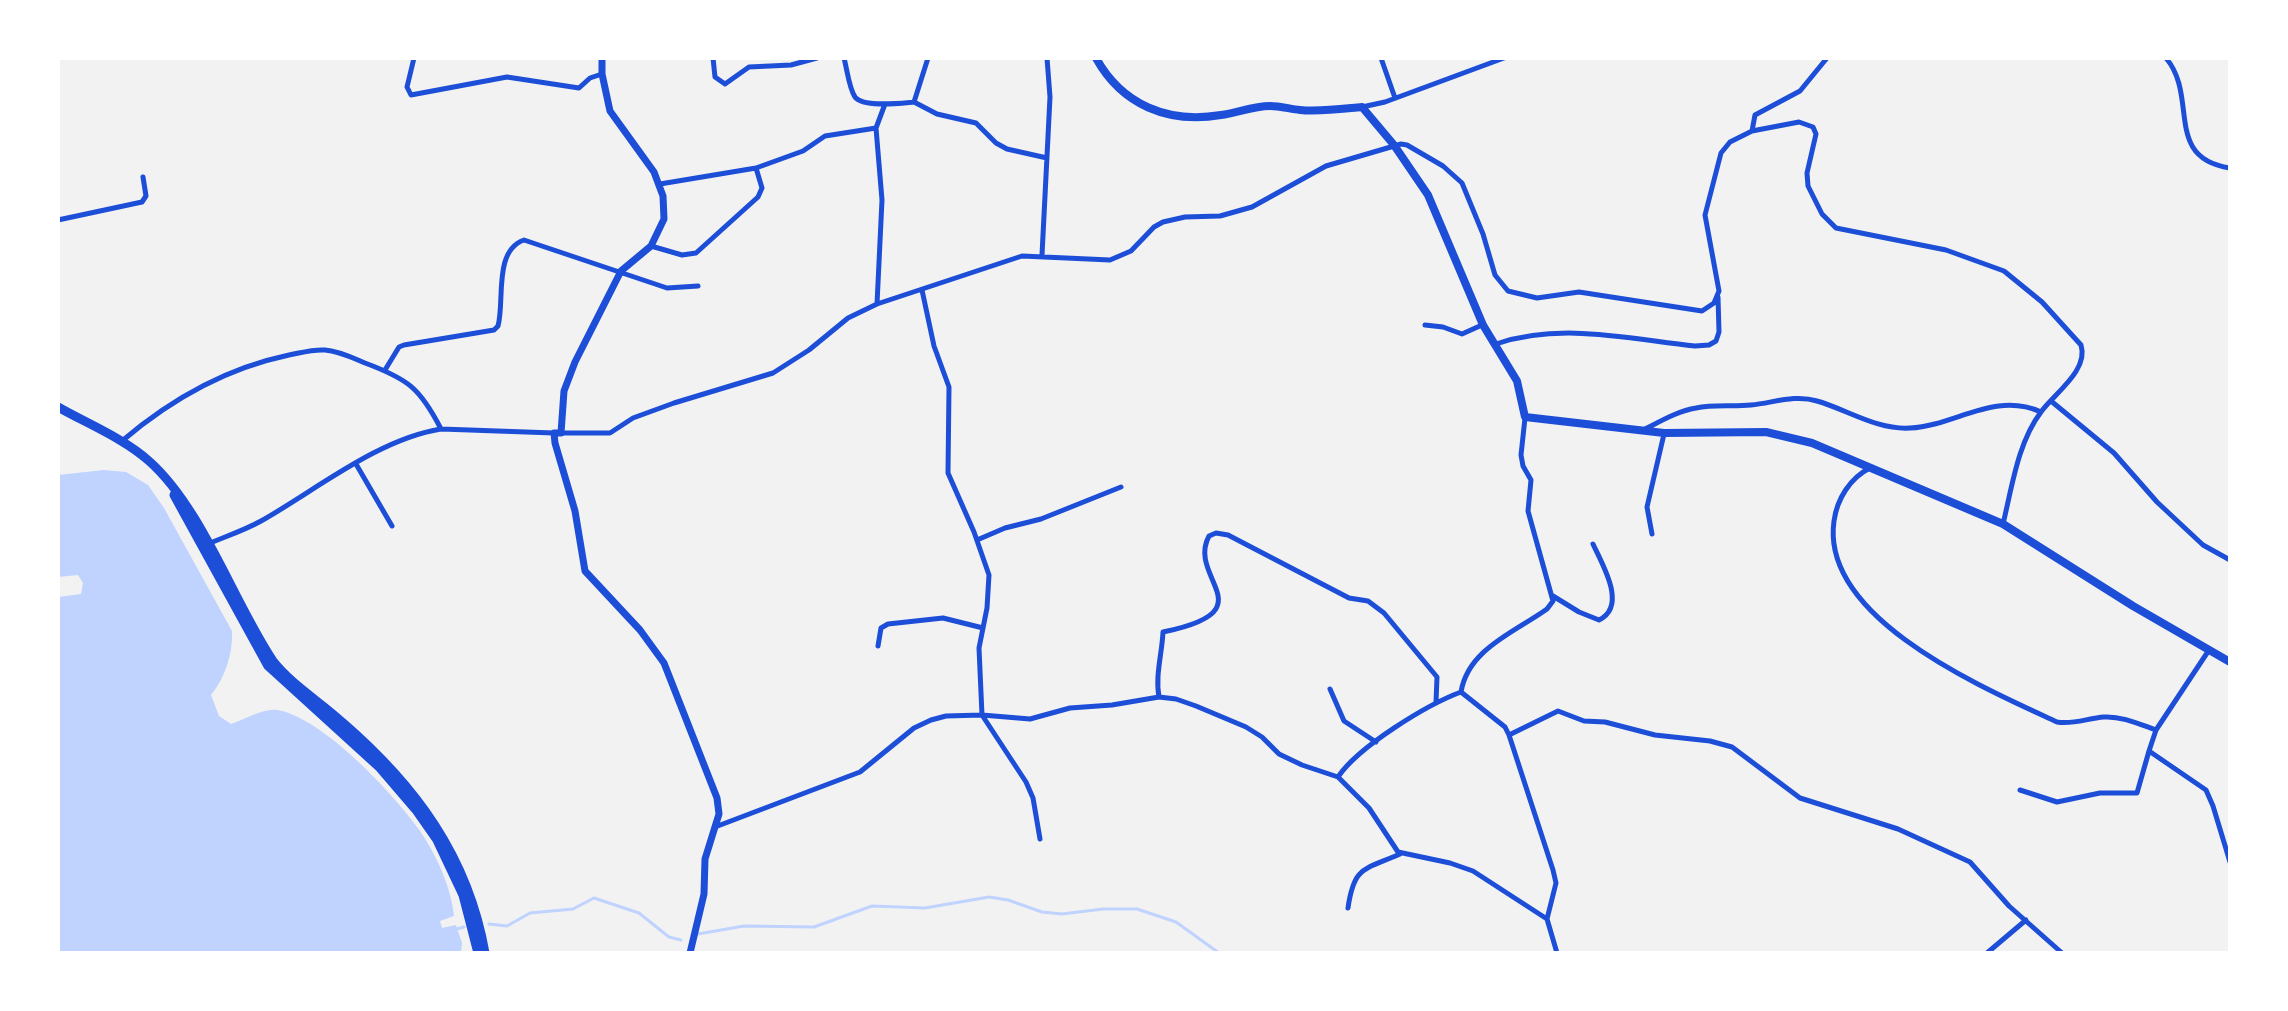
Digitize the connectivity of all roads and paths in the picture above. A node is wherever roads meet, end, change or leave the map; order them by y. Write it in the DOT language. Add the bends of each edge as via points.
graph roads {
  1 [pos="414,58"];
  2 [pos="602,58"];
  3 [pos="713,58"];
  4 [pos="817,58"];
  5 [pos="844,58"];
  6 [pos="928,58"];
  7 [pos="1047,58"];
  8 [pos="1096,58"];
  9 [pos="1381,58"];
  10 [pos="1504,58"];
  11 [pos="1820,58"];
  12 [pos="1827,58"];
  13 [pos="2166,58"];
  14 [pos="1821,67"];
  15 [pos="602,74"];
  16 [pos="1395,98"];
  17 [pos="914,102"];
  18 [pos="885,104"];
  19 [pos="1362,107"];
  20 [pos="876,128"];
  21 [pos="1752,131"];
  22 [pos="1394,145"];
  23 [pos="1047,158"];
  24 [pos="756,168"];
  25 [pos="2230,168"];
  26 [pos="143,177"];
  27 [pos="660,184"];
  28 [pos="58,220"];
  29 [pos="651,246"];
  30 [pos="1042,255"];
  31 [pos="621,271"];
  32 [pos="698,286"];
  33 [pos="922,290"];
  34 [pos="1718,296"];
  35 [pos="877,304"];
  36 [pos="1425,325"];
  37 [pos="1483,325"];
  38 [pos="1496,344"];
  39 [pos="385,370"];
  40 [pos="2051,401"];
  41 [pos="58,407"];
  42 [pos="2041,412"];
  43 [pos="1525,417"];
  44 [pos="441,429"];
  45 [pos="1644,429"];
  46 [pos="558,433"];
  47 [pos="1664,433"];
  48 [pos="121,442"];
  49 [pos="356,464"];
  50 [pos="1872,467"];
  51 [pos="1121,487"];
  52 [pos="171,488"];
  53 [pos="2003,524"];
  54 [pos="392,526"];
  55 [pos="1652,534"];
  56 [pos="977,540"];
  57 [pos="1593,544"];
  58 [pos="207,545"];
  59 [pos="2230,560"];
  60 [pos="1553,596"];
  61 [pos="983,628"];
  62 [pos="878,646"];
  63 [pos="2209,649"];
  64 [pos="2230,662"];
  65 [pos="1330,689"];
  66 [pos="1461,692"];
  67 [pos="1159,697"];
  68 [pos="1436,702"];
  69 [pos="982,715"];
  70 [pos="2156,730"];
  71 [pos="1509,735"];
  72 [pos="1376,742"];
  73 [pos="2149,751"];
  74 [pos="1338,777"];
  75 [pos="2020,790"];
  76 [pos="715,827"];
  77 [pos="1040,839"];
  78 [pos="1401,854"];
  79 [pos="2230,862"];
  80 [pos="1348,908"];
  81 [pos="1547,919"];
  82 [pos="2026,920"];
  83 [pos="478,953"];
  84 [pos="485,953"];
  85 [pos="690,953"];
  86 [pos="1557,953"];
  87 [pos="1987,953"];
  88 [pos="2062,953"];
  1 -- 15 [label="street" via="407,87 411,95 507,77 579,88"];
  2 -- 15 [label="street"];
  3 -- 4 [label="street" via="715,77 725,84 749,67"];
  5 -- 18 [label="street" via="855,97 863,103"];
  6 -- 17 [label="street"];
  7 -- 23 [label="street"];
  8 -- 19 [label="main road" via="1120,92 1145,107 1172,114 1208,117 1268,106 1315,111"];
  9 -- 16 [label="street"];
  10 -- 16 [label="street"];
  11 -- 14 [label="street"];
  12 -- 14 [label="street"];
  13 -- 25 [label="street" via="2181,84 2188,141 2203,159"];
  14 -- 21 [label="street" via="1795,95 1758,113"];
  15 -- 27 [label="street" via="613,118 645,156"];
  16 -- 19 [label="street"];
  17 -- 18 [label="street"];
  17 -- 23 [label="street" via="976,123 1007,149"];
  18 -- 20 [label="street"];
  19 -- 22 [label="main road"];
  20 -- 24 [label="street" via="825,136 803,151"];
  20 -- 35 [label="street" via="882,200"];
  21 -- 34 [label="street" via="1721,153 1706,211"];
  21 -- 40 [label="street" via="1799,122 1813,127 1816,139 1808,186 1817,206 1842,231 1946,250 2004,271 2042,302 2078,340 2083,353 2081,364"];
  22 -- 30 [label="street" via="1326,166 1252,207 1163,222 1131,251 1110,260"];
  22 -- 34 [label="street" via="1422,153 1462,183 1495,275 1508,291 1537,298 1579,292 1691,310 1706,309"];
  22 -- 37 [label="main road" via="1428,195"];
  23 -- 30 [label="street"];
  24 -- 27 [label="street"];
  24 -- 29 [label="street" via="762,188 758,197 700,250 682,255"];
  26 -- 28 [label="street" via="142,202"];
  27 -- 29 [label="street" via="664,219"];
  29 -- 31 [label="street"];
  30 -- 33 [label="street" via="1022,256"];
  31 -- 32 [label="street" via="667,288"];
  31 -- 39 [label="street" via="519,241 504,265 494,330 404,345"];
  31 -- 46 [label="street" via="565,385"];
  33 -- 35 [label="street"];
  33 -- 56 [label="street" via="949,387 948,473"];
  34 -- 38 [label="street" via="1719,332 1709,345 1558,332"];
  35 -- 46 [label="street" via="848,318 773,373 633,418 610,433"];
  36 -- 37 [label="street" via="1462,334"];
  37 -- 38 [label="main road"];
  38 -- 43 [label="main road" via="1517,381"];
  39 -- 44 [label="street" via="415,387"];
  39 -- 48 [label="street" via="320,349 261,361 205,385"];
  40 -- 42 [label="street"];
  40 -- 59 [label="street" via="2114,453 2203,545"];
  41 -- 48 [label="main road"];
  42 -- 45 [label="street" via="2004,406 1922,427 1896,428 1816,400 1791,398 1696,408"];
  42 -- 53 [label="street" via="2024,448"];
  43 -- 45 [label="main road"];
  43 -- 60 [label="street" via="1521,455 1531,480 1529,519"];
  44 -- 46 [label="street"];
  44 -- 49 [label="street" via="411,435"];
  45 -- 47 [label="main road"];
  46 -- 76 [label="street" via="556,449 575,511 585,571 664,663 717,798"];
  47 -- 50 [label="main road" via="1774,434"];
  47 -- 55 [label="street" via="1647,507"];
  48 -- 52 [label="main road" via="148,460"];
  49 -- 54 [label="street"];
  49 -- 58 [label="street" via="263,520"];
  50 -- 53 [label="main road"];
  50 -- 70 [label="street" via="1848,486 1832,538 1846,576 1871,612 1968,680 2057,722 2107,717"];
  51 -- 56 [label="street"];
  52 -- 58 [label="main road"];
  52 -- 83 [label="main road" via="268,666 380,768 437,840 463,895"];
  53 -- 63 [label="main road"];
  56 -- 61 [label="street" via="989,580"];
  57 -- 60 [label="street" via="1613,599 1608,612 1599,620 1590,618"];
  58 -- 84 [label="main road" via="273,661 376,754 444,836 470,892"];
  60 -- 66 [label="street" via="1547,609 1473,662"];
  61 -- 62 [label="street" via="943,618 888,624 881,628"];
  61 -- 69 [label="street"];
  63 -- 64 [label="main road"];
  63 -- 70 [label="street"];
  65 -- 72 [label="street" via="1344,721"];
  66 -- 68 [label="street"];
  66 -- 71 [label="street"];
  67 -- 68 [label="street" via="1163,632 1200,622 1218,606 1205,548 1209,536 1221,533 1376,607 1437,677"];
  67 -- 69 [label="street" via="1070,708 1030,719"];
  67 -- 74 [label="street" via="1246,727 1279,754"];
  68 -- 72 [label="street"];
  69 -- 76 [label="street" via="923,722 860,772"];
  69 -- 77 [label="street" via="1026,782"];
  70 -- 73 [label="street"];
  71 -- 81 [label="street" via="1556,883"];
  71 -- 82 [label="street" via="1558,711 1584,721 1726,745 1800,798 1898,829 1970,862"];
  72 -- 74 [label="street"];
  73 -- 75 [label="street" via="2137,793 2100,793 2057,802"];
  73 -- 79 [label="street" via="2206,790"];
  74 -- 78 [label="street" via="1369,808"];
  76 -- 85 [label="street"];
  78 -- 80 [label="street" via="1356,876"];
  78 -- 81 [label="street" via="1473,871"];
  81 -- 86 [label="street"];
  82 -- 87 [label="street"];
  82 -- 88 [label="street"];
}
